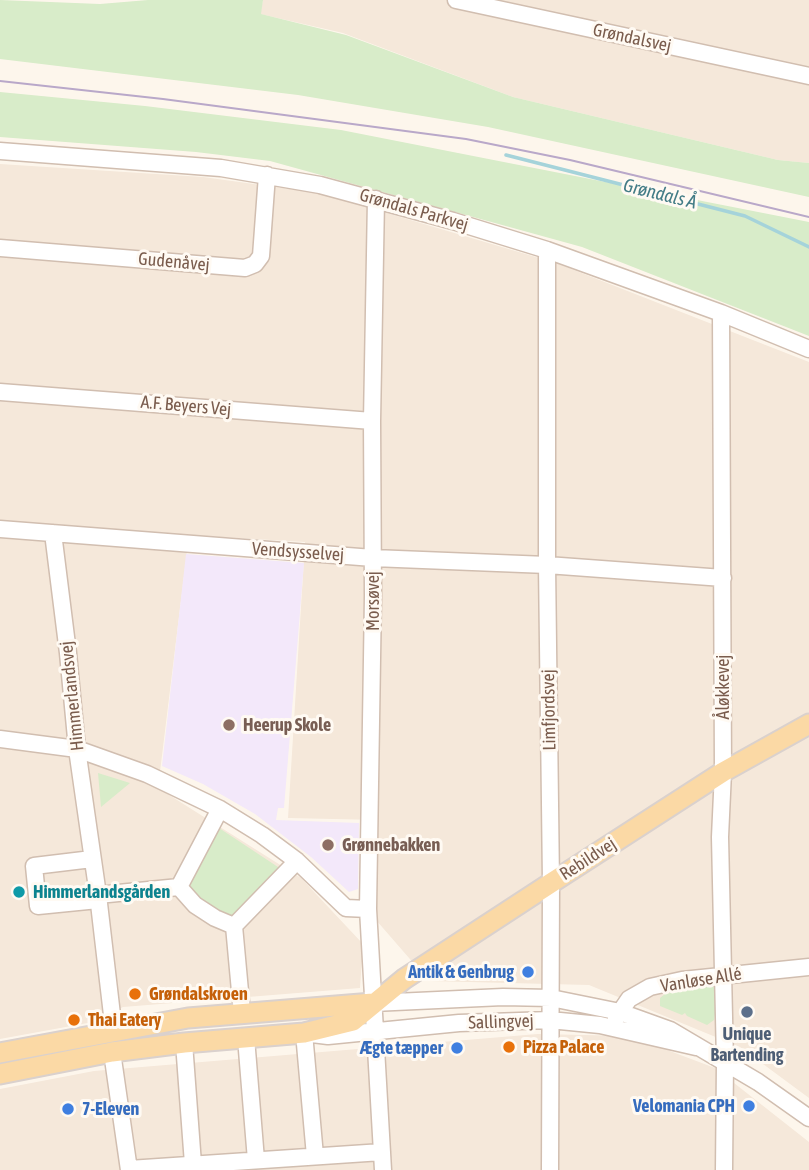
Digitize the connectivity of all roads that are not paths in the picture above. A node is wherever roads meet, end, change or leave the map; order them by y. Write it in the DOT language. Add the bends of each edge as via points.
graph roads {
  1 [pos="456,0"];
  2 [pos="809,76"];
  3 [pos="0,151"];
  4 [pos="267,175"];
  5 [pos="376,199"];
  6 [pos="0,248"];
  7 [pos="547,250"];
  8 [pos="721,313"];
  9 [pos="809,349"];
  10 [pos="0,391"];
  11 [pos="372,421"];
  12 [pos="0,529"];
  13 [pos="53,533"];
  14 [pos="373,558"];
  15 [pos="547,565"];
  16 [pos="723,578"];
  17 [pos="809,724"];
  18 [pos="0,739"];
  19 [pos="77,749"];
  20 [pos="723,772"];
  21 [pos="220,809"];
  22 [pos="92,859"];
  23 [pos="297,861"];
  24 [pos="551,883"];
  25 [pos="178,887"];
  26 [pos="98,898"];
  27 [pos="368,909"];
  28 [pos="234,926"];
  29 [pos="809,967"];
  30 [pos="722,975"];
  31 [pos="551,998"];
  32 [pos="373,1003"];
  33 [pos="620,1012"];
  34 [pos="242,1013"];
  35 [pos="550,1020"];
  36 [pos="612,1027"];
  37 [pos="374,1031"];
  38 [pos="114,1032"];
  39 [pos="304,1033"];
  40 [pos="246,1038"];
  41 [pos="184,1043"];
  42 [pos="696,1047"];
  43 [pos="112,1052"];
  44 [pos="0,1053"];
  45 [pos="725,1062"];
  46 [pos="0,1074"];
  47 [pos="809,1118"];
  48 [pos="382,1152"];
  49 [pos="315,1156"];
  50 [pos="256,1160"];
  51 [pos="193,1164"];
  52 [pos="129,1169"];
  53 [pos="383,1170"];
  54 [pos="550,1170"];
  55 [pos="724,1170"];
  1 -- 2 [label="street, Grøndalsvej"];
  3 -- 4 [label="street, Grøndals Parkvej"];
  4 -- 5 [label="street, Grøndals Parkvej"];
  4 -- 6 [label="street, Gudenåvej" via="261,256 245,268"];
  5 -- 7 [label="street, Grøndals Parkvej"];
  5 -- 11 [label="street, Morsøvej"];
  7 -- 8 [label="street, Grøndals Parkvej"];
  7 -- 15 [label="street, Limfjordsvej"];
  8 -- 9 [label="street, Grøndals Parkvej"];
  8 -- 16 [label="street, Åløkkevej"];
  10 -- 11 [label="street, A.F. Beyers Vej"];
  11 -- 14 [label="street, Morsøvej"];
  12 -- 13 [label="street, Vendsysselvej"];
  13 -- 14 [label="street, Vendsysselvej"];
  13 -- 19 [label="street, Himmerlandsvej"];
  14 -- 15 [label="street, Vendsysselvej"];
  14 -- 27 [label="street, Morsøvej"];
  15 -- 16 [label="street, Vendsysselvej"];
  15 -- 24 [label="street, Limfjordsvej"];
  16 -- 20 [label="street, Åløkkevej"];
  17 -- 20 [label="main road, Rebildvej"];
  18 -- 19 [label="street"];
  19 -- 21 [label="street" via="147,774"];
  19 -- 22 [label="street, Himmerlandsvej"];
  20 -- 24 [label="main road, Rebildvej"];
  20 -- 30 [label="street, Åløkkevej"];
  21 -- 23 [label="street"];
  21 -- 25 [label="street"];
  22 -- 26 [label="street, Himmerlandsvej"];
  22 -- 26 [label="street" via="34,866 38,906"];
  23 -- 27 [label="street" via="346,908"];
  23 -- 28 [label="street"];
  24 -- 31 [label="street, Limfjordsvej"];
  24 -- 32 [label="main road, Rebildvej"];
  25 -- 26 [label="street"];
  25 -- 28 [label="street" via="195,905"];
  26 -- 38 [label="street, Himmerlandsvej"];
  27 -- 32 [label="street, Morsøvej"];
  28 -- 34 [label="street"];
  29 -- 30 [label="street, Vanløse Allé"];
  30 -- 33 [label="street, Vanløse Allé" via="650,987 629,999"];
  30 -- 45 [label="street, Åløkkevej"];
  31 -- 32 [label="street, Sallingvej"];
  31 -- 33 [label="street, Sallingvej"];
  31 -- 35 [label="street, Limfjordsvej"];
  32 -- 34 [label="main road, Sallingvej"];
  32 -- 37 [label="street, Morsøvej"];
  32 -- 39 [label="main road, Sallingvej" via="353,1021"];
  33 -- 36 [label="street, Vanløse Allé"];
  33 -- 42 [label="street, Sallingvej" via="670,1030"];
  34 -- 38 [label="main road, Sallingvej"];
  35 -- 36 [label="street, Sallingvej"];
  35 -- 37 [label="street, Sallingvej"];
  35 -- 54 [label="street, Limfjordsvej"];
  36 -- 42 [label="street, Sallingvej"];
  37 -- 39 [label="street, Sallingvej" via="328,1036"];
  37 -- 48 [label="street, Morsøvej"];
  38 -- 44 [label="main road, Sallingvej"];
  39 -- 40 [label="main road, Sallingvej"];
  39 -- 49 [label="street"];
  40 -- 41 [label="main road, Sallingvej"];
  40 -- 50 [label="street"];
  41 -- 43 [label="main road, Sallingvej"];
  41 -- 51 [label="street"];
  42 -- 45 [label="street, Sallingvej"];
  43 -- 46 [label="main road, Sallingvej"];
  43 -- 52 [label="street"];
  45 -- 47 [label="street, Sallingvej"];
  45 -- 55 [label="street, Åløkkevej"];
  48 -- 49 [label="street"];
  48 -- 53 [label="street, Morsøvej"];
  49 -- 50 [label="street"];
  50 -- 51 [label="street"];
  51 -- 52 [label="street"];
}
